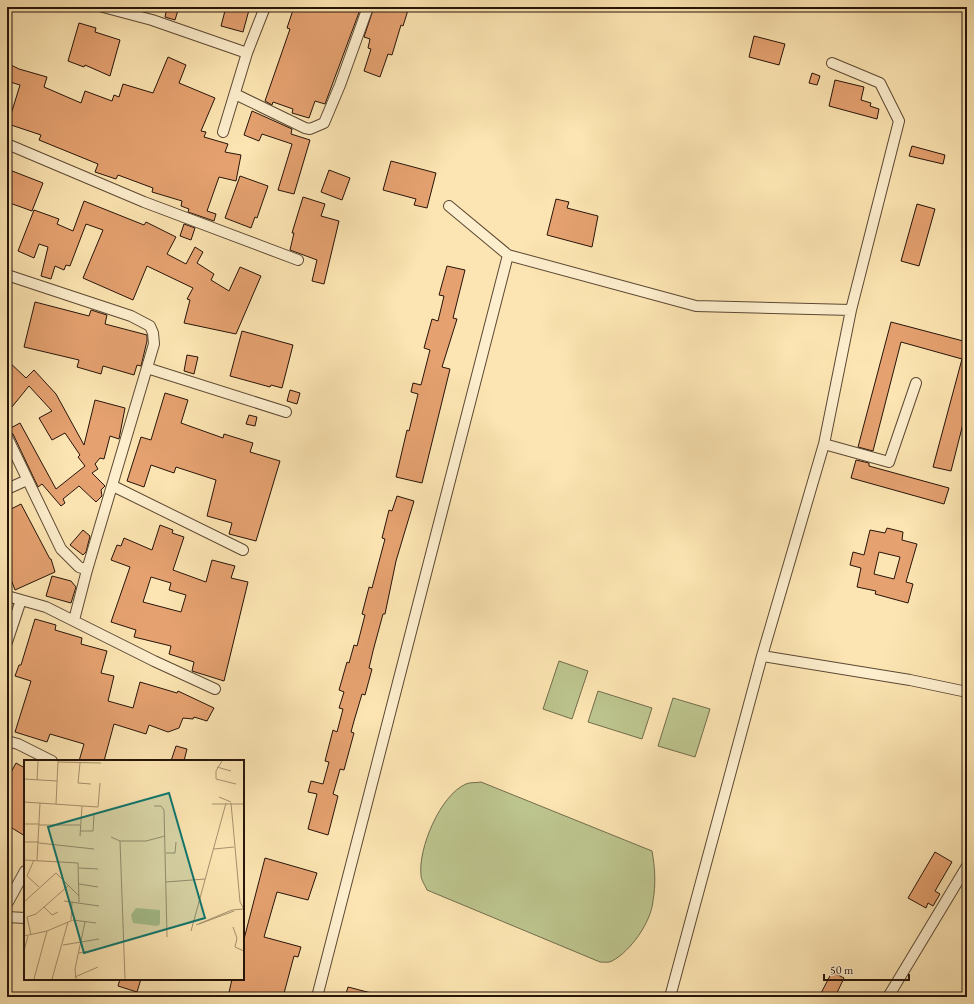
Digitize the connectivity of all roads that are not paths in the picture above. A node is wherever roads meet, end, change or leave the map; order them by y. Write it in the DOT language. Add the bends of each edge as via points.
graph roads {
  1 [pos="103,7"];
  2 [pos="265,7"];
  3 [pos="368,8"];
  4 [pos="247,53"];
  5 [pos="832,63"];
  6 [pos="235,94"];
  7 [pos="223,132"];
  8 [pos="7,144"];
  9 [pos="449,206"];
  10 [pos="508,256"];
  11 [pos="298,260"];
  12 [pos="7,275"];
  13 [pos="851,310"];
  14 [pos="147,368"];
  15 [pos="916,383"];
  16 [pos="286,412"];
  17 [pos="7,437"];
  18 [pos="824,444"];
  19 [pos="27,480"];
  20 [pos="113,486"];
  21 [pos="7,489"];
  22 [pos="243,550"];
  23 [pos="87,570"];
  24 [pos="7,596"];
  25 [pos="21,600"];
  26 [pos="74,620"];
  27 [pos="7,642"];
  28 [pos="762,656"];
  29 [pos="215,688"];
  30 [pos="967,692"];
  31 [pos="7,741"];
  32 [pos="50,760"];
  33 [pos="967,866"];
  34 [pos="24,873"];
  35 [pos="7,904"];
  36 [pos="7,917"];
  37 [pos="24,918"];
  38 [pos="317,997"];
  39 [pos="670,997"];
  40 [pos="888,997"];
  1 -- 4 [label="street" via="152,20"];
  2 -- 4 [label="street"];
  3 -- 6 [label="street" via="324,123 310,129 305,128"];
  4 -- 6 [label="street"];
  5 -- 13 [label="street" via="880,83 899,121"];
  6 -- 7 [label="street"];
  8 -- 11 [label="street" via="144,202"];
  9 -- 10 [label="street"];
  10 -- 13 [label="street" via="696,306"];
  10 -- 38 [label="street"];
  12 -- 14 [label="street" via="131,316 150,326 154,344"];
  13 -- 18 [label="street"];
  14 -- 16 [label="street"];
  14 -- 20 [label="street"];
  15 -- 18 [label="street" via="889,462"];
  17 -- 19 [label="street"];
  18 -- 28 [label="street"];
  19 -- 21 [label="street"];
  19 -- 23 [label="street" via="61,549 79,567"];
  20 -- 22 [label="street"];
  20 -- 23 [label="street"];
  23 -- 26 [label="street"];
  24 -- 25 [label="street"];
  25 -- 26 [label="street" via="46,607"];
  25 -- 27 [label="street"];
  26 -- 29 [label="street" via="154,661"];
  28 -- 30 [label="street"];
  28 -- 39 [label="street"];
  31 -- 32 [label="street"];
  33 -- 40 [label="street"];
  34 -- 35 [label="street"];
  36 -- 37 [label="street"];
}
